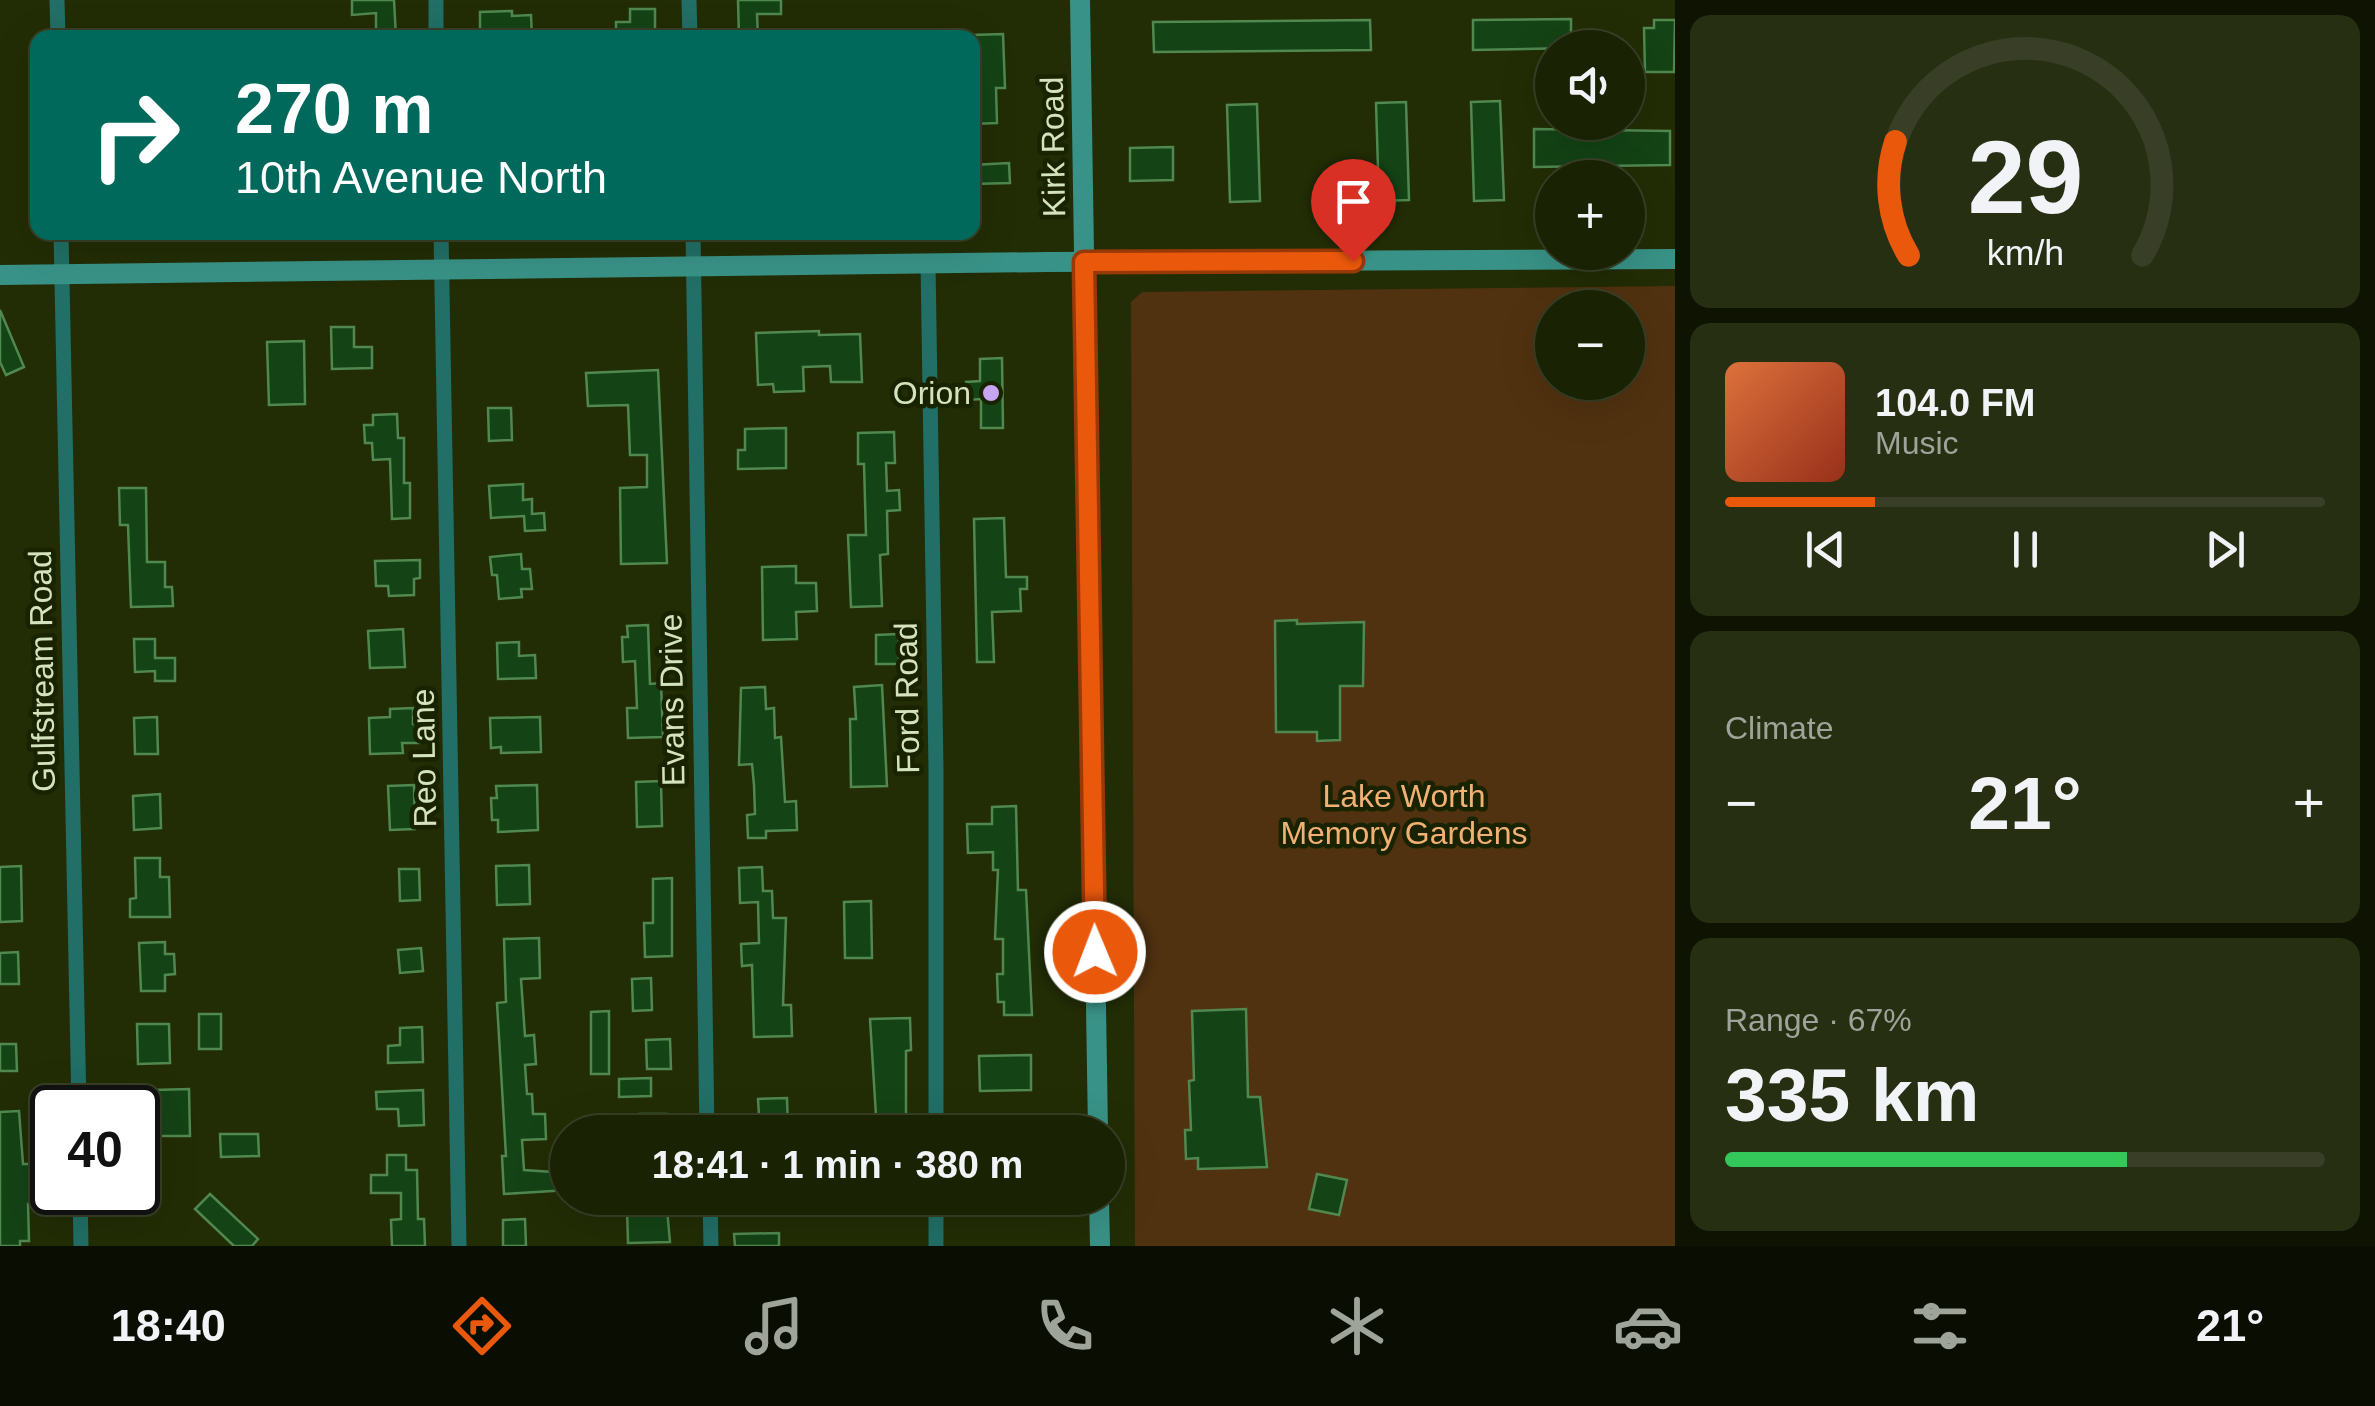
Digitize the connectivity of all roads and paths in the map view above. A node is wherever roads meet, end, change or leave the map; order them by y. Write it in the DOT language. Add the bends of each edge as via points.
graph roads {
  1 [pos="57,0"];
  2 [pos="436,0"];
  3 [pos="689,0"];
  4 [pos="1080,0"];
  5 [pos="58,30"];
  6 [pos="436,30"];
  7 [pos="690,30"];
  8 [pos="61,240"];
  9 [pos="442,240"];
  10 [pos="693,240"];
  11 [pos="1675,260"];
  12 [pos="1084,262"];
  13 [pos="928,264"];
  14 [pos="693,266"];
  15 [pos="444,270"];
  16 [pos="62,274"];
  17 [pos="0,275"];
  18 [pos="78,1085"];
  19 [pos="708,1115"];
  20 [pos="936,1115"];
  21 [pos="1098,1115"];
  22 [pos="80,1215"];
  23 [pos="710,1215"];
  24 [pos="936,1215"];
  25 [pos="1099,1215"];
  26 [pos="81,1246"];
  27 [pos="460,1246"];
  28 [pos="711,1246"];
  29 [pos="936,1246"];
  30 [pos="1100,1246"];
  1 -- 5 [label="street"];
  2 -- 6 [label="street"];
  3 -- 7 [label="street"];
  4 -- 12 [label="street, Kirk Road"];
  8 -- 16 [label="street, Gulfstream Road"];
  9 -- 15 [label="street, Reo Lane"];
  10 -- 14 [label="street, Evans Drive"];
  11 -- 12 [label="street"];
  12 -- 13 [label="street"];
  12 -- 21 [label="street, Kirk Road"];
  13 -- 14 [label="street"];
  13 -- 20 [label="street, Ford Road"];
  14 -- 15 [label="street"];
  14 -- 19 [label="street, Evans Drive"];
  15 -- 16 [label="street"];
  15 -- 27 [label="street, Reo Lane"];
  16 -- 17 [label="street"];
  16 -- 18 [label="street, Gulfstream Road"];
  22 -- 26 [label="street"];
  23 -- 28 [label="street"];
  24 -- 29 [label="street"];
  25 -- 30 [label="street"];
}
